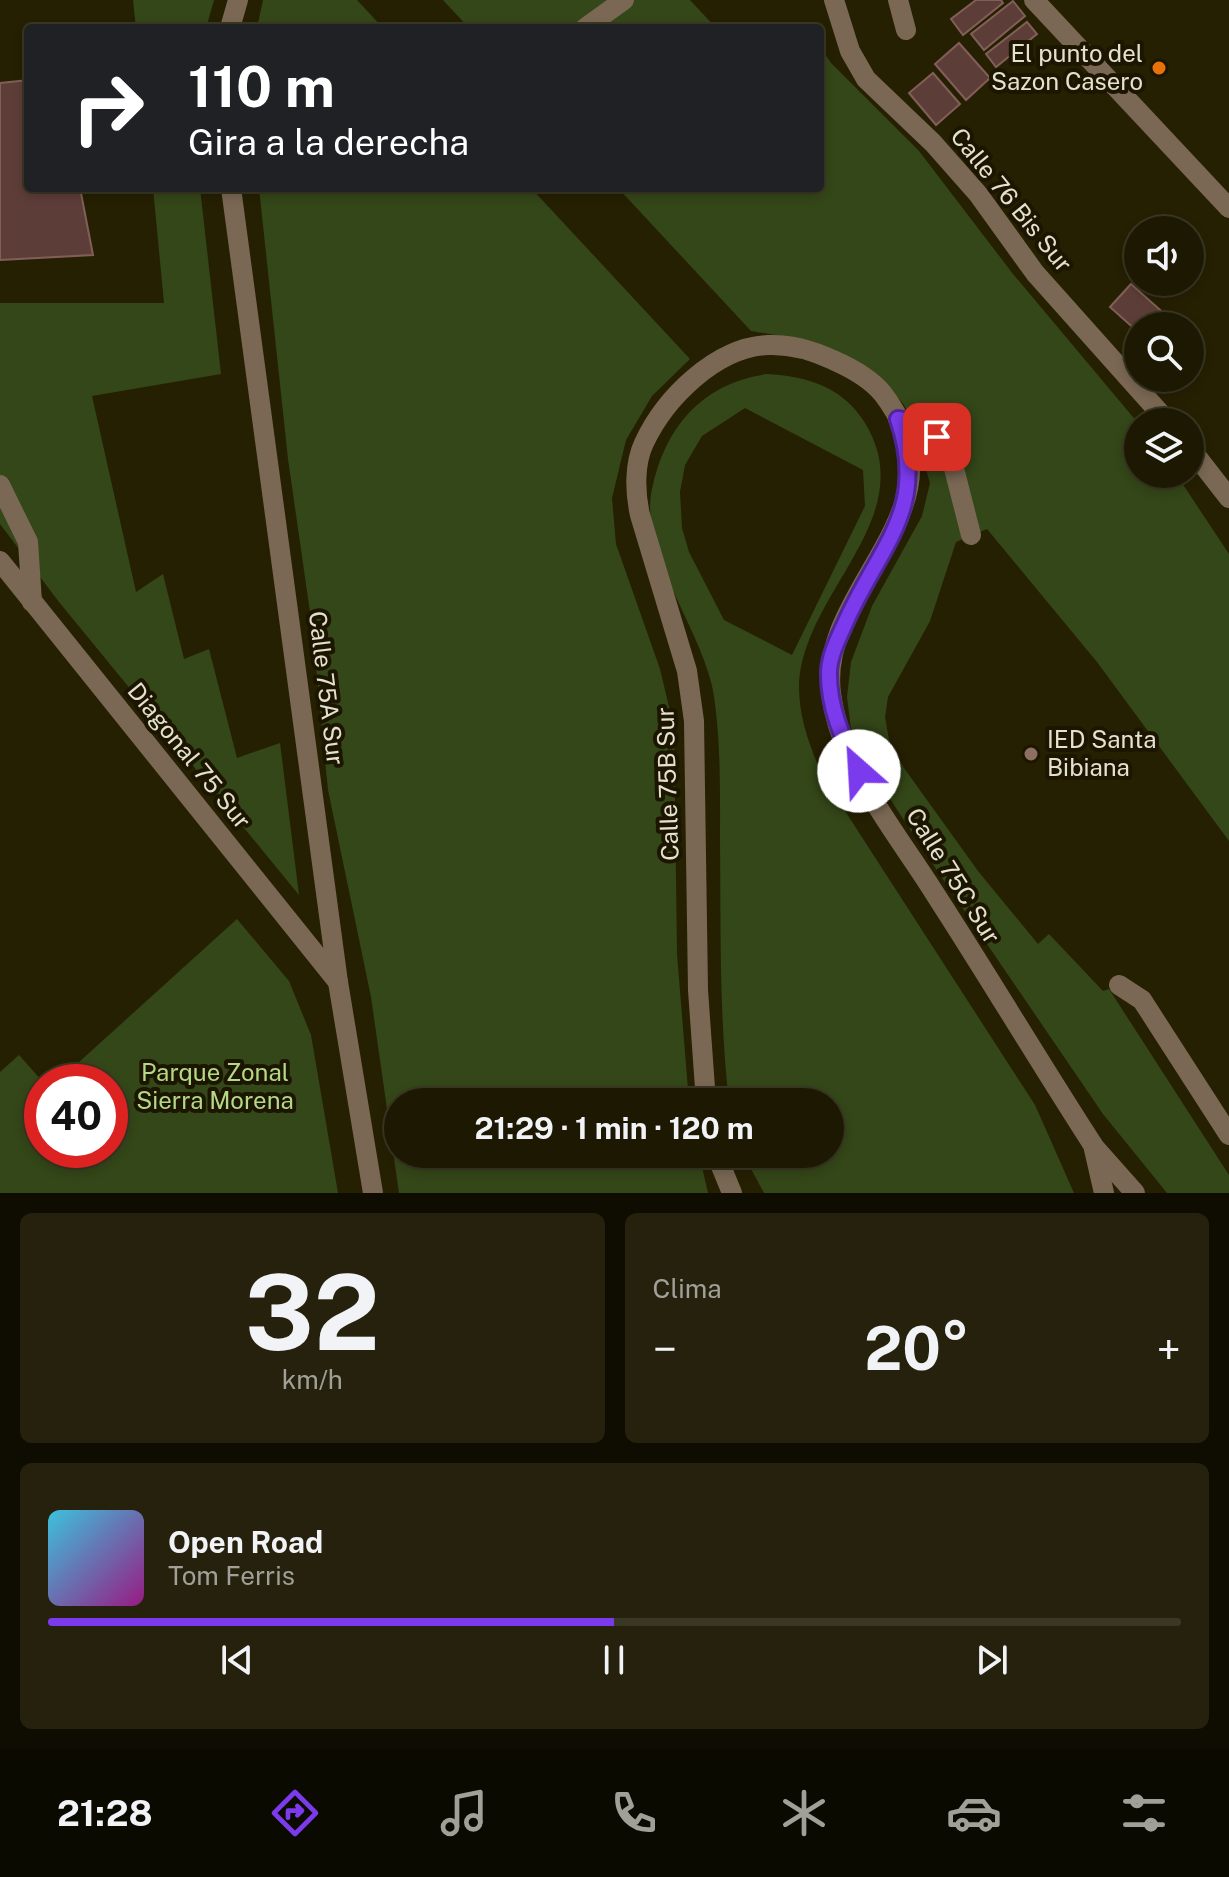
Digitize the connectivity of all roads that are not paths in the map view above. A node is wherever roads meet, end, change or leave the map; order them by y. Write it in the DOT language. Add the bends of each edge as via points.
graph roads {
  1 [pos="238,0"];
  2 [pos="624,0"];
  3 [pos="834,0"];
  4 [pos="898,0"];
  5 [pos="1034,0"];
  6 [pos="231,24"];
  7 [pos="591,24"];
  8 [pos="906,30"];
  9 [pos="232,192"];
  10 [pos="1229,208"];
  11 [pos="1156,408"];
  12 [pos="898,419"];
  13 [pos="1204,466"];
  14 [pos="637,470"];
  15 [pos="0,485"];
  16 [pos="1229,498"];
  17 [pos="971,535"];
  18 [pos="0,561"];
  19 [pos="32,602"];
  20 [pos="338,982"];
  21 [pos="1119,985"];
  22 [pos="705,1088"];
  23 [pos="1229,1135"];
  24 [pos="1093,1145"];
  25 [pos="722,1168"];
  26 [pos="373,1193"];
  27 [pos="732,1193"];
  28 [pos="1104,1193"];
  29 [pos="1135,1193"];
  1 -- 6 [label="street"];
  2 -- 7 [label="street"];
  3 -- 11 [label="street, Calle 76 Bis Sur" via="850,51 866,79 978,194 1035,273"];
  4 -- 8 [label="street"];
  5 -- 10 [label="street"];
  9 -- 20 [label="street, Calle 75A Sur"];
  12 -- 14 [label="street, Calle 75C Sur" via="882,392 849,367 810,349 765,345 727,356 674,399 643,445"];
  12 -- 17 [label="street" via="926,424 949,449"];
  12 -- 24 [label="street, Calle 75C Sur" via="910,479 907,501 856,599 829,669 837,723 896,834"];
  13 -- 16 [label="street"];
  14 -- 22 [label="street, Calle 75B Sur" via="640,515 687,671 694,721 698,990"];
  15 -- 19 [label="street" via="28,542"];
  18 -- 19 [label="street, Diagonal 75 Sur"];
  19 -- 20 [label="street, Diagonal 75 Sur"];
  20 -- 26 [label="street, Calle 75A Sur"];
  21 -- 23 [label="street" via="1142,1000"];
  24 -- 28 [label="street, Calle 75C Sur"];
  24 -- 29 [label="street"];
  25 -- 27 [label="street"];
}
